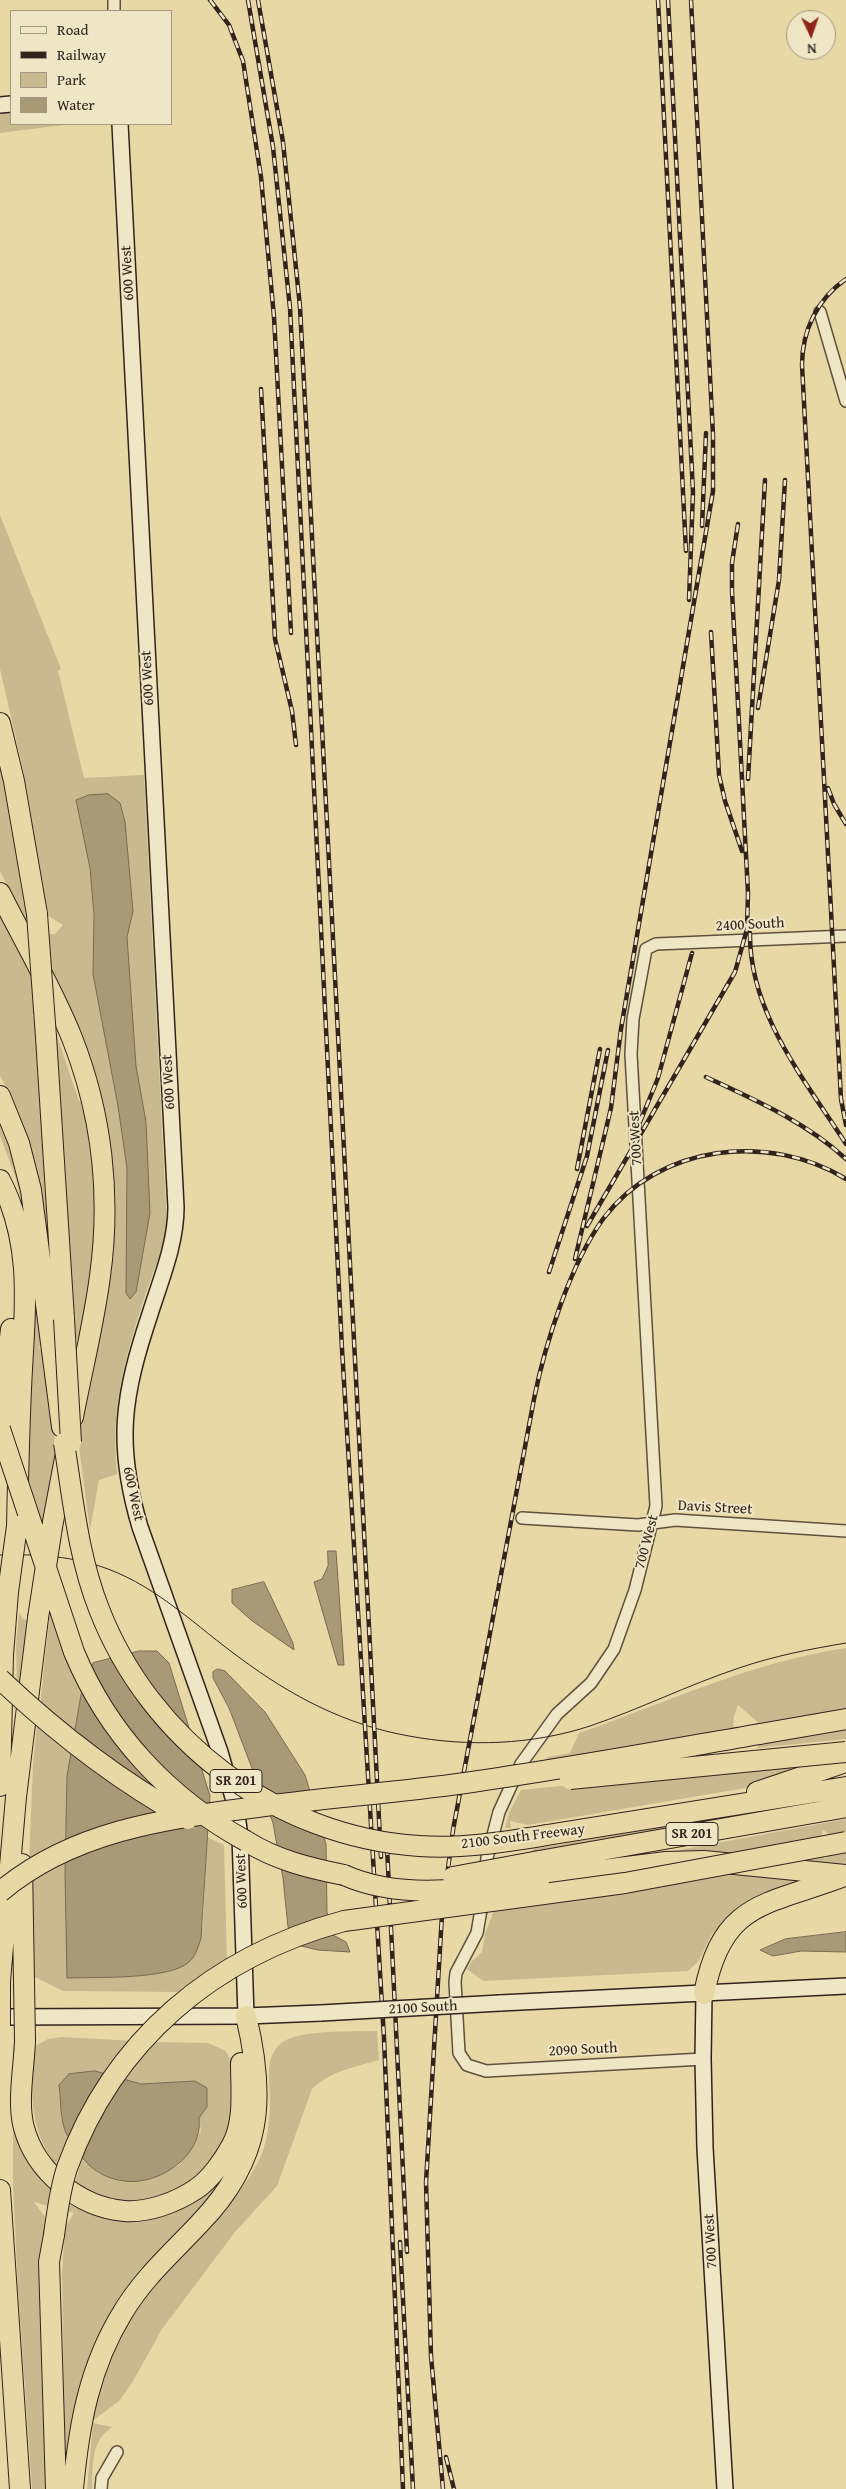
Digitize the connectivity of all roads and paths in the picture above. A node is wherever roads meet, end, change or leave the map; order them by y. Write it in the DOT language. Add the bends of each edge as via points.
graph roads {
  1 [pos="120,125"];
  2 [pos="820,312"];
  3 [pos="846,401"];
  4 [pos="0,723"];
  5 [pos="0,893"];
  6 [pos="846,936"];
  7 [pos="656,944"];
  8 [pos="0,1096"];
  9 [pos="0,1180"];
  10 [pos="0,1189"];
  11 [pos="56,1320"];
  12 [pos="0,1428"];
  13 [pos="522,1518"];
  14 [pos="653,1523"];
  15 [pos="846,1531"];
  16 [pos="0,1679"];
  17 [pos="846,1718"];
  18 [pos="24,1724"];
  19 [pos="846,1752"];
  20 [pos="846,1762"];
  21 [pos="0,1786"];
  22 [pos="846,1787"];
  23 [pos="359,1794"];
  24 [pos="846,1807"];
  25 [pos="639,1822"];
  26 [pos="0,1839"];
  27 [pos="846,1842"];
  28 [pos="260,1849"];
  29 [pos="540,1870"];
  30 [pos="846,1876"];
  31 [pos="0,1892"];
  32 [pos="2,1953"];
  33 [pos="0,1980"];
  34 [pos="846,1986"];
  35 [pos="704,1994"];
  36 [pos="246,2016"];
  37 [pos="0,2017"];
  38 [pos="0,2025"];
  39 [pos="703,2059"];
  40 [pos="467,2065"];
  41 [pos="0,2190"];
  42 [pos="117,2452"];
  43 [pos="20,2489"];
  44 [pos="56,2489"];
  45 [pos="73,2489"];
  46 [pos="101,2489"];
  47 [pos="725,2489"];
  1 -- 36 [label="street, 600 West" via="176,1207 169,1256 138,1350 125,1406 125,1455 129,1490 140,1527 220,1752 236,1808 240,1836"];
  2 -- 3 [label="street"];
  4 -- 11 [label="highway, bridge" via="14,781 37,914 46,1037"];
  5 -- 18 [label="highway, bridge" via="72,1039 92,1100 103,1163 105,1228 100,1276 52,1527"];
  6 -- 7 [label="street, 2400 South"];
  7 -- 14 [label="street, 700 West" via="646,949 633,1018 631,1054 656,1506"];
  8 -- 11 [label="highway" via="19,1142 31,1190"];
  9 -- 21 [label="highway, bridge" via="13,1205 26,1300 17,1526 3,1654"];
  10 -- 12 [label="highway" via="14,1287"];
  11 -- 25 [label="highway, 2100 South Freeway / SR 201, bridge" via="74,1510 89,1580 104,1621 144,1692 200,1753 235,1781 296,1815 374,1840 420,1846 458,1846 501,1843"];
  12 -- 28 [label="highway, bridge" via="74,1652 107,1716 136,1755 176,1794 205,1817"];
  13 -- 14 [label="street, Davis Street" via="628,1525"];
  14 -- 15 [label="street, Davis Street" via="675,1520"];
  14 -- 40 [label="street, 700 West" via="644,1545 630,1607 614,1649 590,1683 557,1714 521,1764 499,1812 487,1858 477,1933 456,1973 459,2053"];
  16 -- 28 [label="highway, bridge" via="56,1729 119,1778 220,1836 240,1846"];
  17 -- 23 [label="highway, bridge" via="500,1778"];
  18 -- 32 [label="highway"];
  18 -- 36 [label="highway, bridge" via="25,2041 22,2104 24,2127 43,2165 75,2194 125,2211 150,2208 197,2189 232,2144 241,2109 241,2044"];
  19 -- 23 [label="highway, bridge" via="447,1792"];
  20 -- 25 [label="highway" via="757,1792"];
  22 -- 25 [label="highway, 2100 South Freeway / SR 201"];
  23 -- 31 [label="highway, bridge" via="200,1814 124,1830 81,1843 43,1863"];
  24 -- 29 [label="highway, 2100 South Freeway / SR 201"];
  26 -- 32 [label="highway"];
  27 -- 44 [label="highway, bridge" via="624,1883 344,1921 309,1930 270,1946 205,1983 171,2011 129,2055 82,2132 67,2169 49,2262"];
  28 -- 29 [label="highway, 2100 South Freeway / SR 201, bridge" via="295,1863 344,1875 400,1881"];
  29 -- 30 [label="highway" via="704,1861"];
  30 -- 35 [label="highway" via="745,1915 730,1928 712,1960"];
  32 -- 33 [label="highway"];
  33 -- 38 [label="highway, bridge"];
  34 -- 35 [label="street, 2100 South"];
  35 -- 36 [label="street, 2100 South, bridge"];
  35 -- 39 [label="street, 700 West"];
  36 -- 37 [label="street, 2100 South"];
  36 -- 45 [label="highway" via="253,2047 256,2114 248,2153 230,2187 202,2222 146,2278 122,2313 93,2372 80,2431"];
  39 -- 40 [label="street, 2090 South" via="486,2071"];
  39 -- 47 [label="street, 700 West"];
  41 -- 43 [label="highway"];
  42 -- 46 [label="street" via="102,2478"];
}
